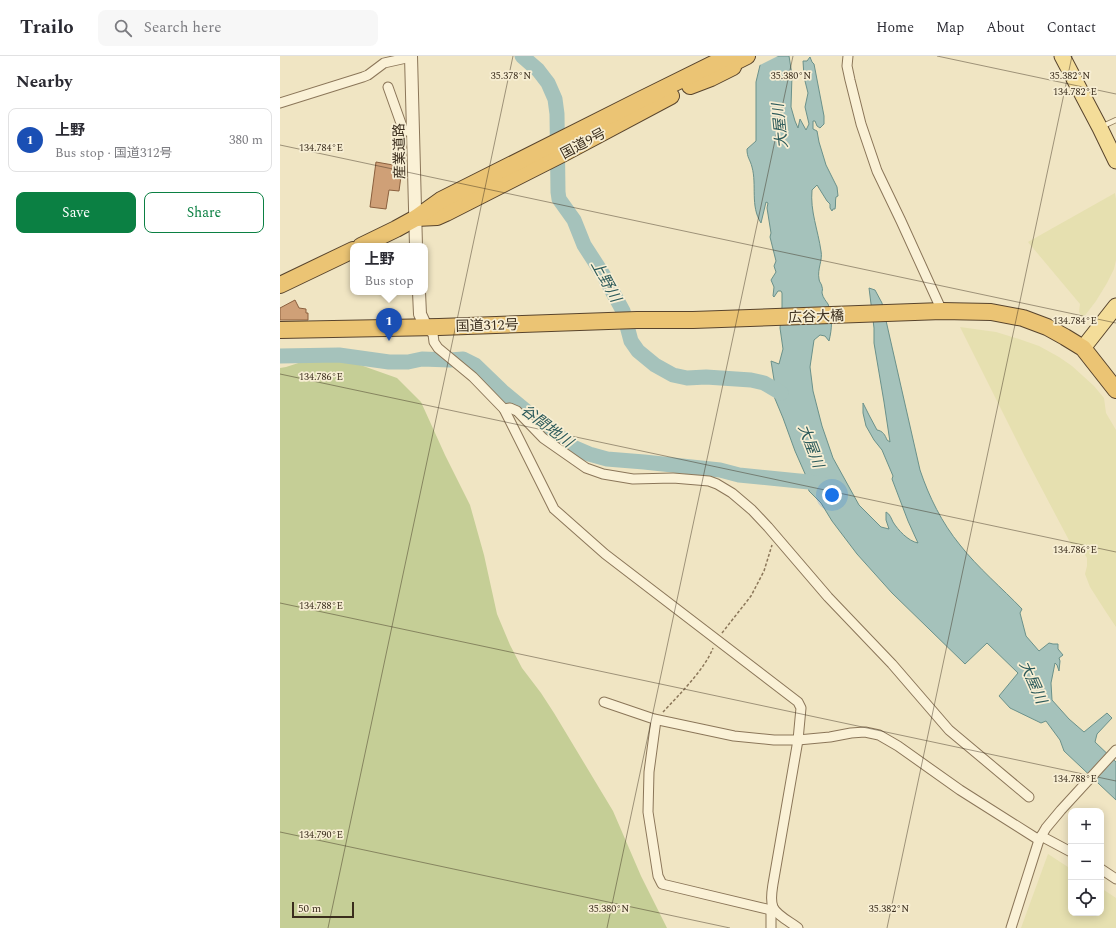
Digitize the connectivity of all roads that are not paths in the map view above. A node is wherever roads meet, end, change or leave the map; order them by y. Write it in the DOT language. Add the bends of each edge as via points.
graph roads {
  1 [pos="730,56"];
  2 [pos="747,56"];
  3 [pos="756,56"];
  4 [pos="848,56"];
  5 [pos="1062,56"];
  6 [pos="411,57"];
  7 [pos="711,67"];
  8 [pos="388,87"];
  9 [pos="280,103"];
  10 [pos="1116,120"];
  11 [pos="1100,128"];
  12 [pos="413,131"];
  13 [pos="1116,161"];
  14 [pos="416,218"];
  15 [pos="367,243"];
  16 [pos="416,243"];
  17 [pos="350,251"];
  18 [pos="280,285"];
  19 [pos="419,295"];
  20 [pos="1116,306"];
  21 [pos="941,311"];
  22 [pos="693,320"];
  23 [pos="426,327"];
  24 [pos="280,330"];
  25 [pos="1083,348"];
  26 [pos="1116,390"];
  27 [pos="504,409"];
  28 [pos="604,702"];
  29 [pos="656,720"];
  30 [pos="798,740"];
  31 [pos="1116,750"];
  32 [pos="1029,797"];
  33 [pos="1042,835"];
  34 [pos="1068,850"];
  35 [pos="1104,871"];
  36 [pos="1116,879"];
  37 [pos="772,909"];
  38 [pos="771,928"];
  39 [pos="798,928"];
  40 [pos="1011,928"];
  1 -- 7 [label="highway"];
  2 -- 7 [label="highway"];
  3 -- 7 [label="highway"];
  4 -- 21 [label="street" via="850,80 877,172 902,221"];
  5 -- 11 [label="main road"];
  6 -- 9 [label="street" via="384,63 363,77"];
  6 -- 12 [label="street, 産業道路"];
  7 -- 14 [label="highway, 国道9号" via="550,153 438,202"];
  8 -- 12 [label="street" via="403,129"];
  10 -- 11 [label="lane"];
  11 -- 13 [label="main road"];
  12 -- 14 [label="street, 産業道路"];
  14 -- 15 [label="highway, 国道9号"];
  14 -- 16 [label="street, 産業道路"];
  17 -- 18 [label="highway"];
  19 -- 23 [label="street" via="420,314"];
  20 -- 25 [label="main road"];
  21 -- 22 [label="highway, 広谷大橋"];
  21 -- 25 [label="highway" via="991,312 1023,318 1047,327"];
  22 -- 23 [label="highway, 国道312号"];
  23 -- 24 [label="highway, 国道312号"];
  23 -- 27 [label="street" via="433,334 438,348 473,377"];
  25 -- 26 [label="highway"];
  27 -- 30 [label="street" via="554,509 605,554 798,702 801,708"];
  27 -- 32 [label="street" via="517,411 543,438 586,468 633,479 673,478 709,481 732,493 774,534 949,730"];
  28 -- 29 [label="street"];
  29 -- 30 [label="street" via="734,736"];
  29 -- 37 [label="street" via="649,772 648,812 658,876 662,884"];
  30 -- 33 [label="street" via="858,732 879,735 960,790"];
  30 -- 37 [label="street" via="773,884"];
  31 -- 33 [label="street" via="1061,810"];
  33 -- 34 [label="street"];
  33 -- 40 [label="street"];
  35 -- 36 [label="street"];
  37 -- 38 [label="street"];
  37 -- 39 [label="street"];
}
